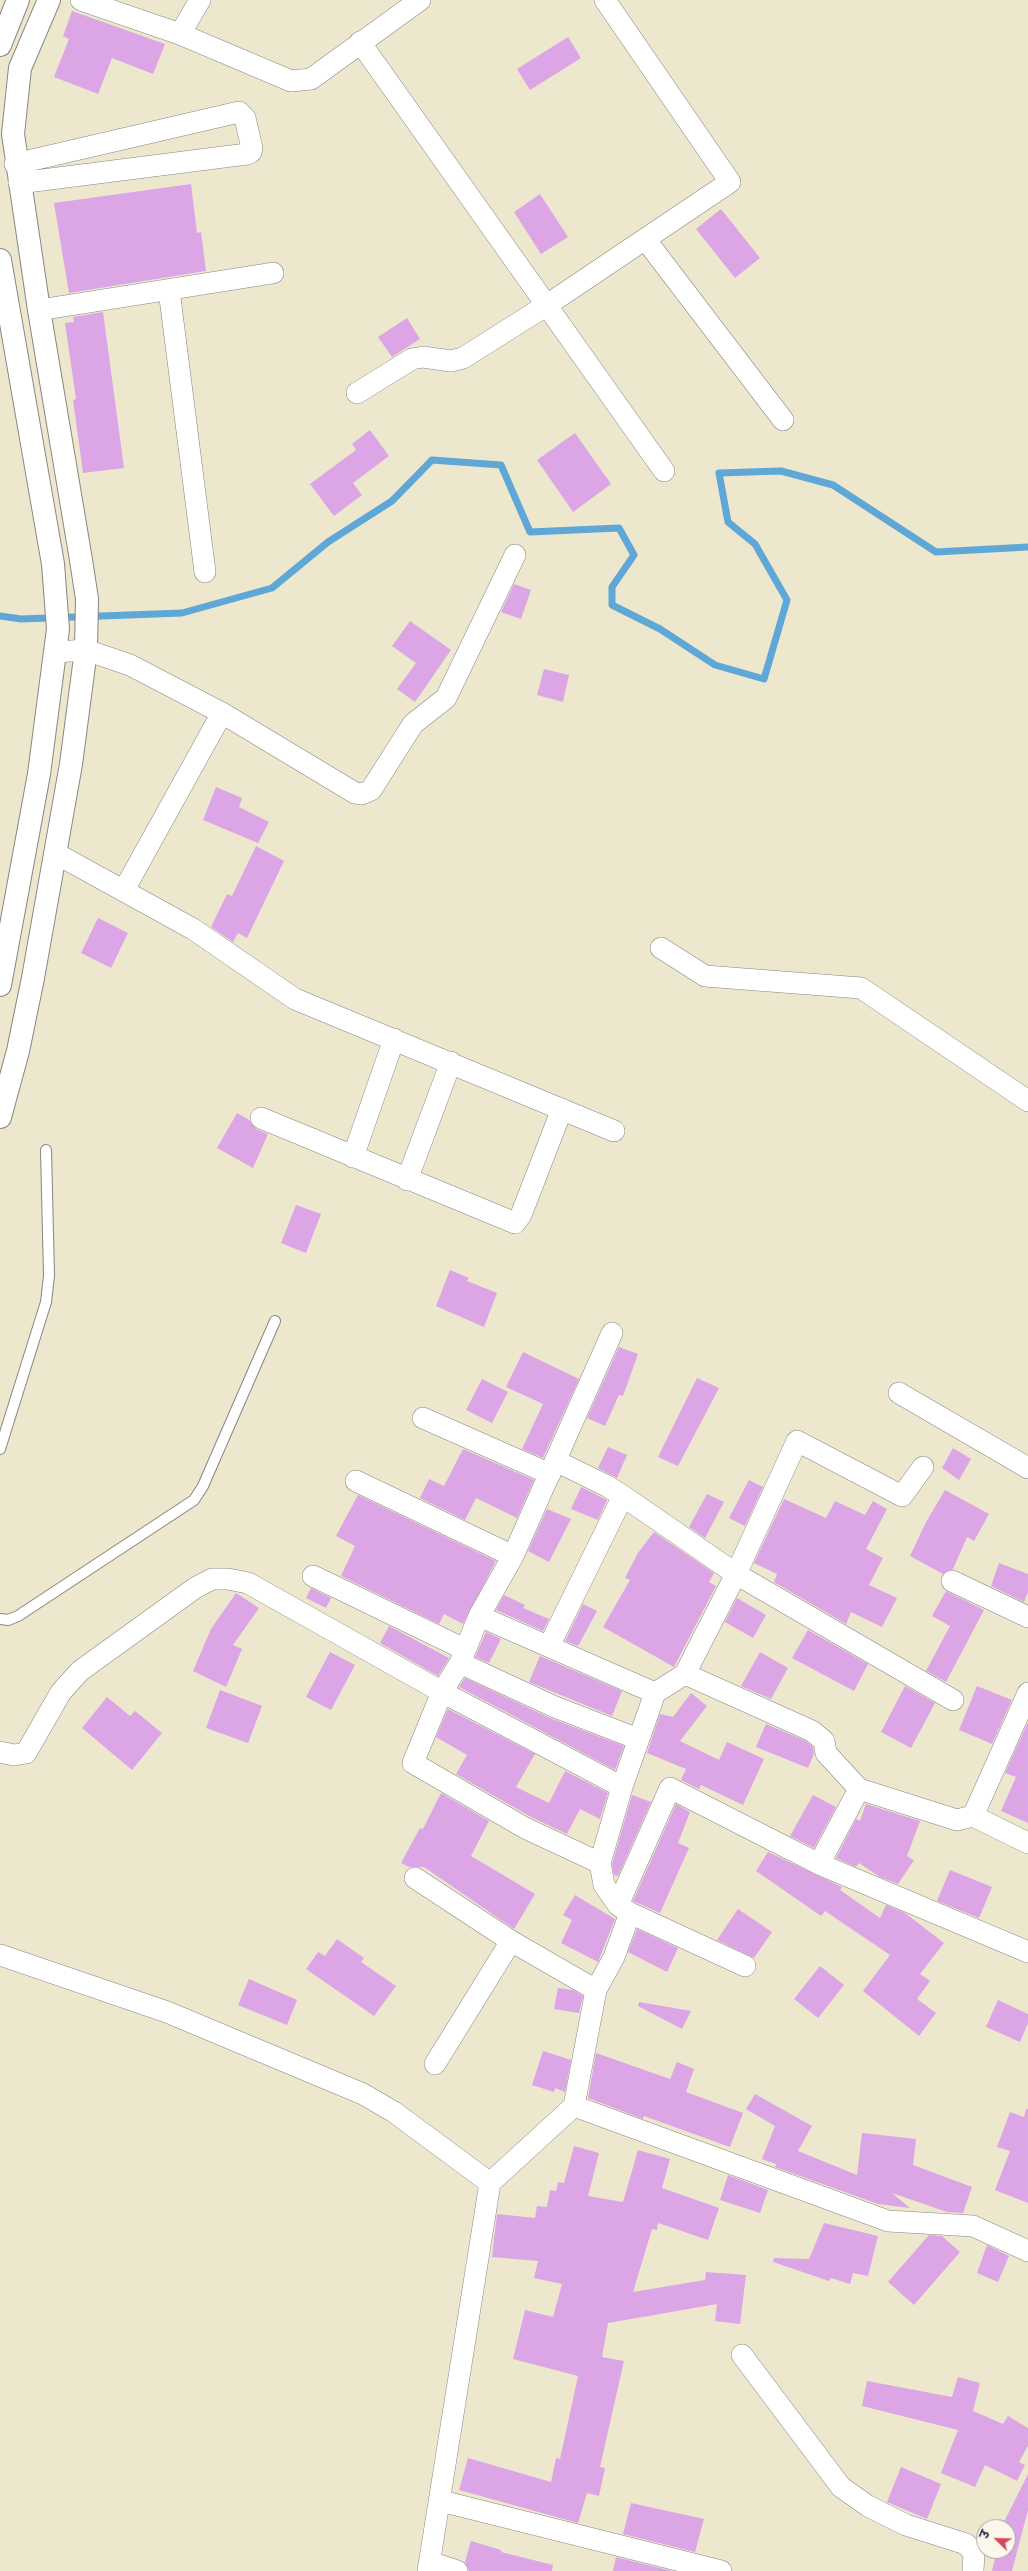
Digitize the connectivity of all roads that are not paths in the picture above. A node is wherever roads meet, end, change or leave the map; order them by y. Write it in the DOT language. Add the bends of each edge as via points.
graph roads {
  1 [pos="18,0"];
  2 [pos="49,0"];
  3 [pos="81,0"];
  4 [pos="200,0"];
  5 [pos="420,0"];
  6 [pos="604,0"];
  7 [pos="180,34"];
  8 [pos="360,42"];
  9 [pos="0,45"];
  10 [pos="17,174"];
  11 [pos="645,239"];
  12 [pos="0,260"];
  13 [pos="273,274"];
  14 [pos="169,290"];
  15 [pos="547,304"];
  16 [pos="39,310"];
  17 [pos="357,393"];
  18 [pos="783,420"];
  19 [pos="664,471"];
  20 [pos="515,555"];
  21 [pos="205,572"];
  22 [pos="86,641"];
  23 [pos="56,652"];
  24 [pos="222,713"];
  25 [pos="55,853"];
  26 [pos="124,890"];
  27 [pos="661,948"];
  28 [pos="0,985"];
  29 [pos="394,1039"];
  30 [pos="451,1062"];
  31 [pos="1028,1101"];
  32 [pos="562,1109"];
  33 [pos="0,1117"];
  34 [pos="261,1118"];
  35 [pos="614,1131"];
  36 [pos="46,1150"];
  37 [pos="353,1157"];
  38 [pos="407,1180"];
  39 [pos="275,1321"];
  40 [pos="612,1333"];
  41 [pos="899,1393"];
  42 [pos="423,1418"];
  43 [pos="0,1449"];
  44 [pos="923,1467"];
  45 [pos="553,1468"];
  46 [pos="1028,1468"];
  47 [pos="356,1481"];
  48 [pos="623,1496"];
  49 [pos="513,1556"];
  50 [pos="736,1574"];
  51 [pos="313,1576"];
  52 [pos="952,1581"];
  53 [pos="479,1616"];
  54 [pos="1028,1617"];
  55 [pos="0,1619"];
  56 [pos="549,1646"];
  57 [pos="462,1656"];
  58 [pos="685,1674"];
  59 [pos="442,1692"];
  60 [pos="655,1693"];
  61 [pos="1028,1693"];
  62 [pos="953,1700"];
  63 [pos="638,1739"];
  64 [pos="0,1752"];
  65 [pos="622,1787"];
  66 [pos="859,1789"];
  67 [pos="973,1816"];
  68 [pos="1028,1843"];
  69 [pos="600,1863"];
  70 [pos="820,1864"];
  71 [pos="415,1878"];
  72 [pos="624,1909"];
  73 [pos="511,1941"];
  74 [pos="1028,1952"];
  75 [pos="0,1955"];
  76 [pos="745,1966"];
  77 [pos="596,1990"];
  78 [pos="434,2064"];
  79 [pos="574,2106"];
  80 [pos="490,2183"];
  81 [pos="1028,2251"];
  82 [pos="742,2355"];
  83 [pos="441,2501"];
  84 [pos="429,2566"];
  85 [pos="457,2571"];
  86 [pos="721,2571"];
  87 [pos="973,2571"];
  1 -- 9 [label="main road"];
  2 -- 10 [label="main road" via="20,68 13,134"];
  3 -- 7 [label="street"];
  4 -- 7 [label="street"];
  5 -- 8 [label="street"];
  6 -- 11 [label="street" via="730,182"];
  7 -- 8 [label="street" via="291,81 311,79"];
  8 -- 15 [label="street"];
  10 -- 10 [label="street" via="238,112 245,118 252,148 247,154"];
  10 -- 16 [label="main road"];
  11 -- 15 [label="street"];
  11 -- 18 [label="street"];
  12 -- 23 [label="main road" via="53,564 58,629"];
  13 -- 14 [label="street"];
  14 -- 16 [label="street"];
  14 -- 21 [label="street"];
  15 -- 17 [label="street" via="463,358 452,361 423,357 412,359"];
  15 -- 19 [label="street"];
  16 -- 22 [label="main road" via="81,560 86,599"];
  20 -- 24 [label="street" via="446,698 413,724 371,790 366,793 355,793"];
  22 -- 23 [label="street"];
  22 -- 24 [label="street"];
  22 -- 25 [label="main road" via="71,764"];
  23 -- 28 [label="main road" via="39,774"];
  24 -- 26 [label="street"];
  25 -- 26 [label="street"];
  25 -- 33 [label="main road" via="18,1051"];
  26 -- 29 [label="street" via="193,929 295,999"];
  27 -- 31 [label="street" via="705,976 861,988"];
  29 -- 30 [label="street"];
  29 -- 37 [label="street"];
  30 -- 32 [label="street"];
  30 -- 38 [label="street"];
  32 -- 35 [label="street"];
  32 -- 38 [label="street" via="521,1215 515,1223"];
  34 -- 37 [label="street"];
  36 -- 43 [label="lane" via="49,1276 46,1302"];
  37 -- 38 [label="street"];
  39 -- 55 [label="lane" via="203,1486 194,1500 18,1616 8,1620"];
  40 -- 45 [label="street"];
  41 -- 46 [label="street"];
  42 -- 45 [label="street"];
  44 -- 50 [label="street" via="902,1496 798,1441"];
  45 -- 48 [label="street" via="607,1486"];
  45 -- 49 [label="street"];
  47 -- 49 [label="street"];
  48 -- 50 [label="street"];
  48 -- 56 [label="street"];
  49 -- 53 [label="street"];
  50 -- 58 [label="street"];
  50 -- 62 [label="street"];
  51 -- 57 [label="street"];
  52 -- 54 [label="street"];
  53 -- 56 [label="street"];
  53 -- 57 [label="street"];
  56 -- 60 [label="street"];
  57 -- 59 [label="street"];
  57 -- 63 [label="street" via="555,1707"];
  58 -- 60 [label="street"];
  58 -- 66 [label="street" via="812,1731 824,1740 826,1754"];
  59 -- 64 [label="street" via="248,1583 212,1579 195,1588 80,1671 61,1692 26,1753 14,1755"];
  59 -- 65 [label="street"];
  59 -- 69 [label="street" via="413,1763 525,1828"];
  60 -- 63 [label="street"];
  61 -- 67 [label="street"];
  63 -- 65 [label="street"];
  65 -- 69 [label="street"];
  66 -- 67 [label="street" via="957,1820"];
  66 -- 70 [label="street"];
  67 -- 68 [label="street"];
  69 -- 72 [label="street" via="604,1885"];
  70 -- 72 [label="street" via="670,1788"];
  70 -- 74 [label="street"];
  71 -- 73 [label="street"];
  72 -- 76 [label="street"];
  72 -- 77 [label="street" via="614,1957"];
  73 -- 77 [label="street"];
  73 -- 78 [label="street"];
  75 -- 80 [label="street" via="160,2010 363,2094 394,2112"];
  77 -- 79 [label="street"];
  79 -- 80 [label="street"];
  79 -- 81 [label="street" via="888,2221 973,2226"];
  80 -- 83 [label="street"];
  82 -- 87 [label="street" via="841,2487 868,2506 906,2525 966,2544 974,2553"];
  83 -- 84 [label="street"];
  83 -- 86 [label="street"];
  84 -- 85 [label="street"];
}
